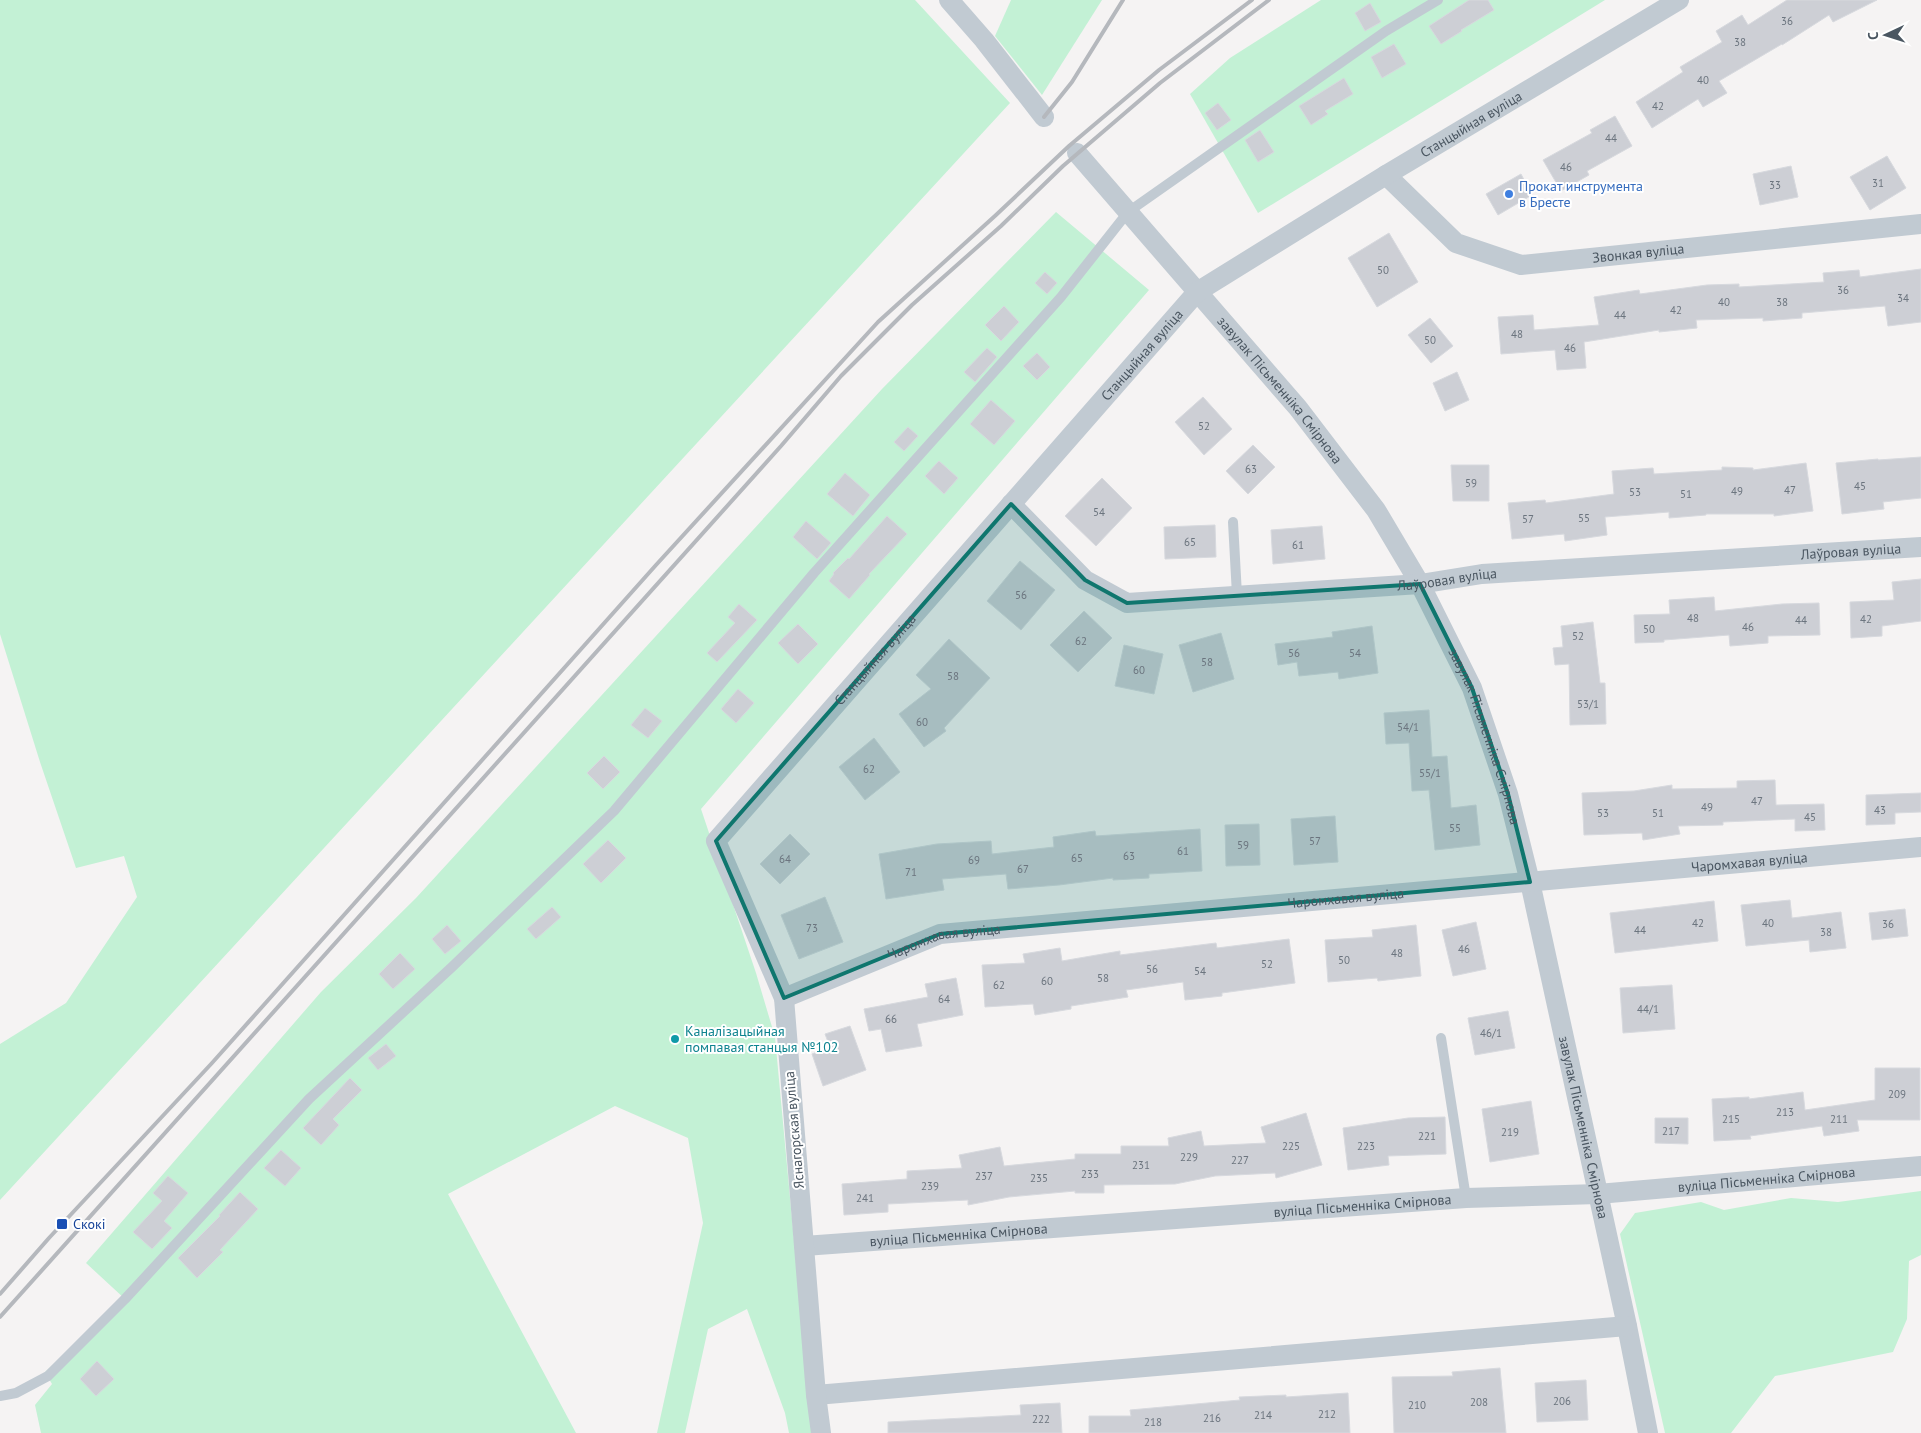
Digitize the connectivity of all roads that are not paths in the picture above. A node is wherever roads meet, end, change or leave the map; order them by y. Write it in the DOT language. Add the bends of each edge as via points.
graph roads {
  1 [pos="949,0"];
  2 [pos="1438,0"];
  3 [pos="1678,0"];
  4 [pos="1044,116"];
  5 [pos="1076,153"];
  6 [pos="1386,175"];
  7 [pos="1128,212"];
  8 [pos="1921,224"];
  9 [pos="1197,292"];
  10 [pos="1011,504"];
  11 [pos="1233,522"];
  12 [pos="1921,547"];
  13 [pos="1420,584"];
  14 [pos="1237,595"];
  15 [pos="716,841"];
  16 [pos="1921,847"];
  17 [pos="1530,882"];
  18 [pos="784,998"];
  19 [pos="1441,1038"];
  20 [pos="1921,1166"];
  21 [pos="1598,1194"];
  22 [pos="1466,1198"];
  23 [pos="804,1246"];
  24 [pos="1627,1326"];
  25 [pos="816,1395"];
  26 [pos="0,1396"];
  27 [pos="821,1433"];
  28 [pos="1648,1433"];
  1 -- 4 [label="street"];
  2 -- 7 [label="lane" via="1386,31"];
  3 -- 6 [label="street, Станцыйная вуліца"];
  5 -- 7 [label="street, завулак Пісьменніка Смірнова"];
  6 -- 8 [label="street, Звонкая вуліца" via="1456,243 1521,265"];
  6 -- 9 [label="street, Станцыйная вуліца"];
  7 -- 9 [label="street, завулак Пісьменніка Смірнова"];
  7 -- 26 [label="lane" via="1062,297 814,573 614,811 309,1100 125,1299 48,1376"];
  9 -- 10 [label="street, Станцыйная вуліца"];
  9 -- 13 [label="street, завулак Пісьменніка Смірнова" via="1316,431 1376,510"];
  10 -- 14 [label="street, Лаўровая вуліца" via="1085,580 1126,603"];
  10 -- 15 [label="street, Станцыйная вуліца"];
  11 -- 14 [label="lane"];
  12 -- 13 [label="street, Лаўровая вуліца" via="1482,574"];
  13 -- 14 [label="street, Лаўровая вуліца"];
  13 -- 17 [label="street, завулак Пісьменніка Смірнова" via="1472,688 1508,794"];
  15 -- 18 [label="street, Яснагорская вуліца"];
  16 -- 17 [label="street, Чаромхавая вуліца"];
  17 -- 18 [label="street, Чаромхавая вуліца" via="940,934"];
  17 -- 21 [label="street, завулак Пісьменніка Смірнова"];
  18 -- 23 [label="street, Яснагорская вуліца"];
  19 -- 22 [label="lane"];
  20 -- 21 [label="street, вуліца Пісьменніка Смірнова"];
  21 -- 22 [label="street, вуліца Пісьменніка Смірнова"];
  21 -- 24 [label="street, завулак Пісьменніка Смірнова"];
  22 -- 23 [label="street, вуліца Пісьменніка Смірнова"];
  23 -- 25 [label="street, Яснагорская вуліца"];
  24 -- 25 [label="street"];
  24 -- 28 [label="street, завулак Пісьменніка Смірнова"];
  25 -- 27 [label="street, Яснагорская вуліца"];
}
